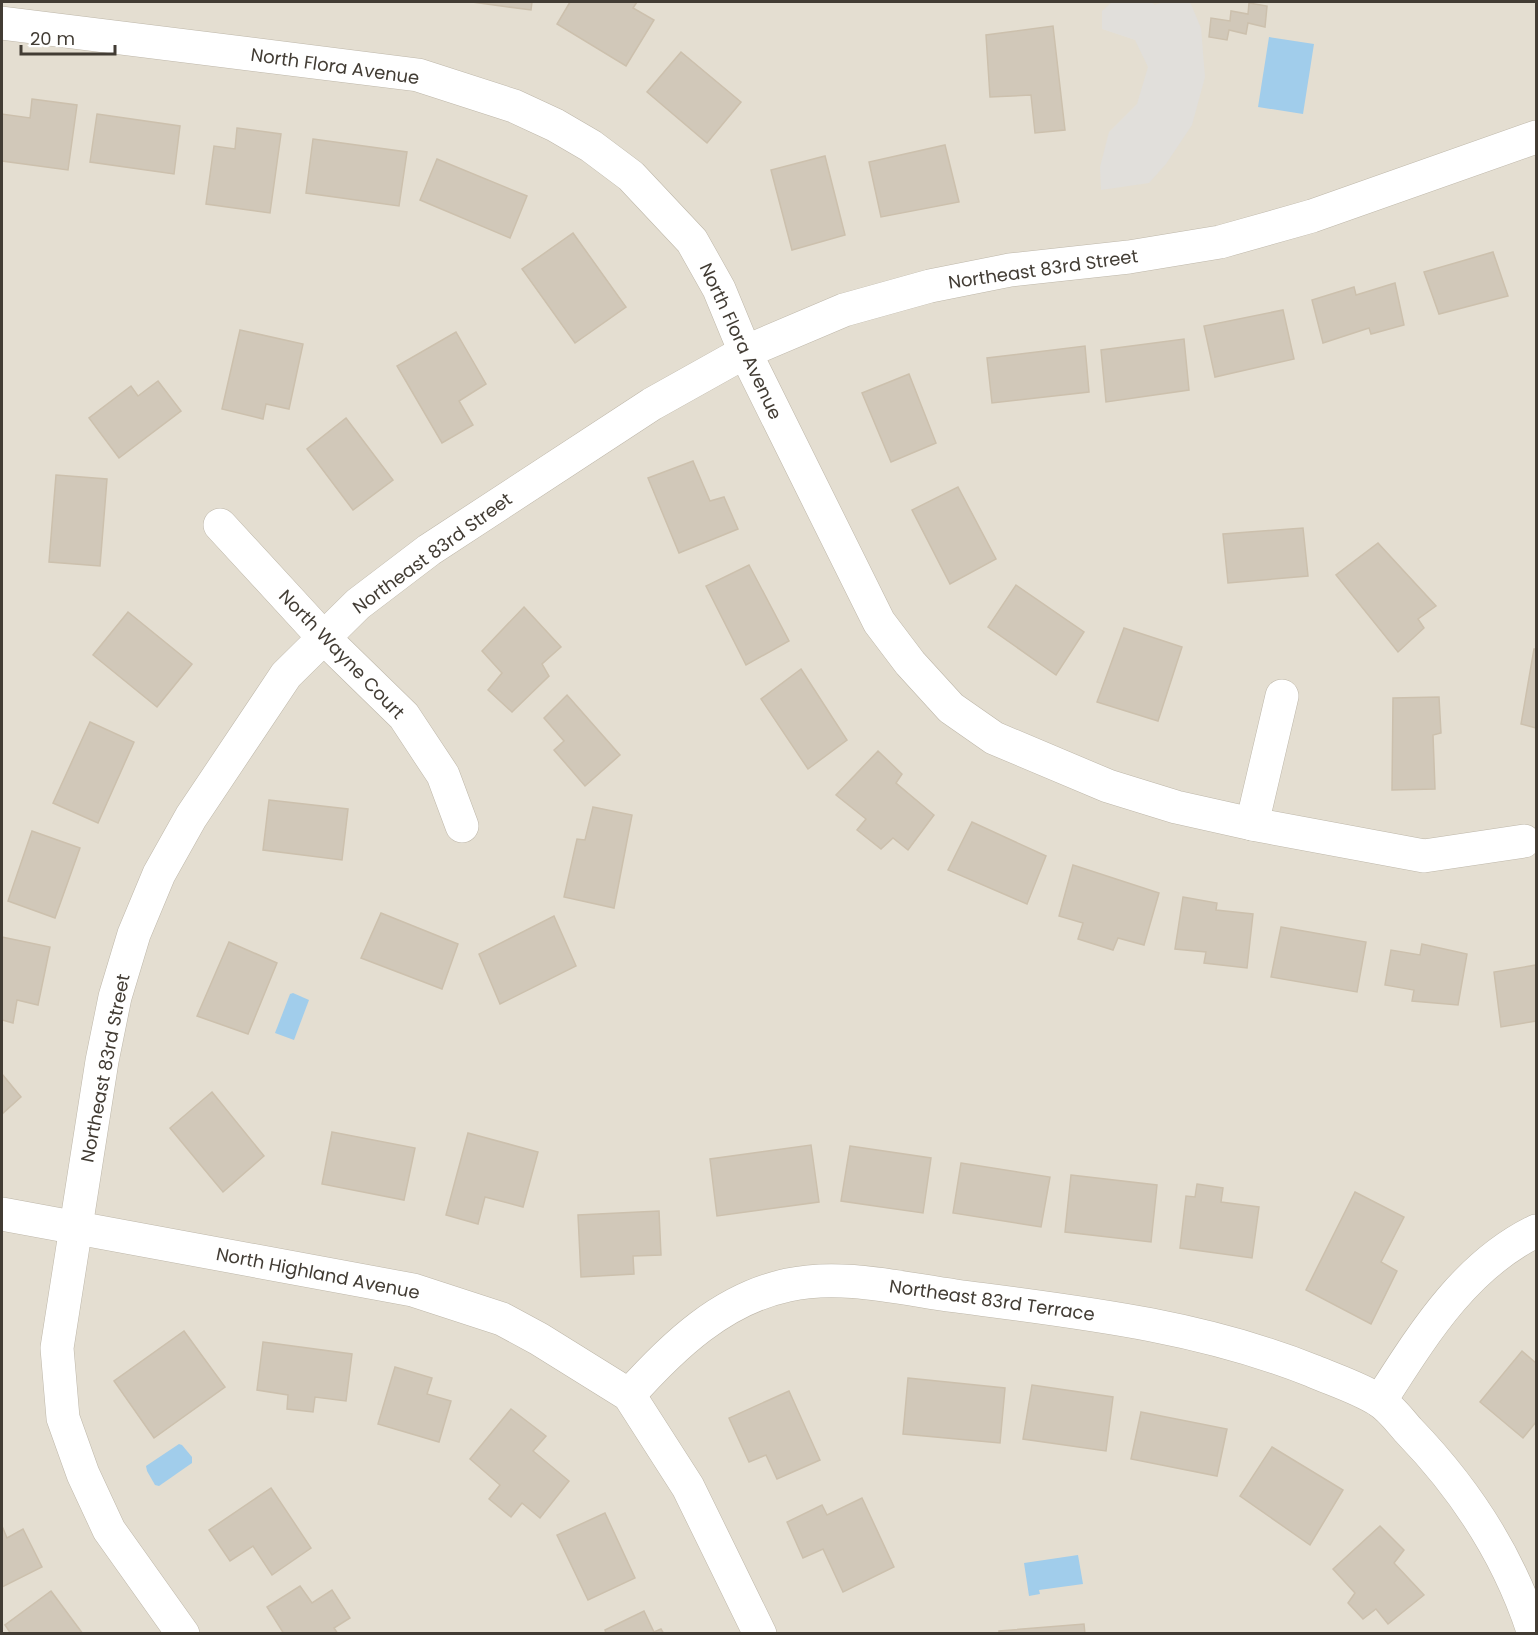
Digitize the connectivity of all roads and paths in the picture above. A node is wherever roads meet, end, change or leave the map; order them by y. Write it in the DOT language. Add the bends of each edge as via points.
graph roads {
  1 [pos="2,23"];
  2 [pos="1536,137"];
  3 [pos="745,352"];
  4 [pos="220,525"];
  5 [pos="323,637"];
  6 [pos="1282,696"];
  7 [pos="1252,824"];
  8 [pos="462,826"];
  9 [pos="1524,841"];
  10 [pos="2,1214"];
  11 [pos="76,1226"];
  12 [pos="1536,1231"];
  13 [pos="629,1395"];
  14 [pos="1380,1401"];
  15 [pos="183,1634"];
  16 [pos="760,1634"];
  17 [pos="1534,1634"];
  1 -- 3 [label="street, North Flora Avenue" via="418,75 514,105 591,146 631,176 662,207 692,241 719,289"];
  2 -- 3 [label="street, Northeast 83rd Street" via="1312,216 1220,242 1010,270 930,286 844,310"];
  3 -- 5 [label="street, Northeast 83rd Street" via="643,410 438,544 358,604"];
  3 -- 7 [label="street, North Flora Avenue" via="879,622 951,708 994,738 1108,786"];
  4 -- 5 [label="street, North Wayne Court"];
  5 -- 8 [label="street, North Wayne Court" via="404,716 443,774"];
  5 -- 11 [label="street, Northeast 83rd Street" via="286,675 236,747 159,874 138,924 115,997"];
  6 -- 7 [label="street"];
  7 -- 9 [label="street, North Flora Avenue" via="1424,856"];
  10 -- 11 [label="street, North Highland Avenue"];
  11 -- 13 [label="street, North Highland Avenue" via="413,1290 502,1319"];
  11 -- 15 [label="street, Northeast 83rd Street" via="57,1348 63,1418 109,1530"];
  12 -- 14 [label="street" via="1491,1261 1456,1292 1427,1328"];
  13 -- 14 [label="street, Northeast 83rd Terrace" via="694,1330 735,1304 788,1285 846,1281 1133,1319 1202,1334 1279,1357"];
  13 -- 16 [label="street, North Highland Avenue" via="688,1487"];
  14 -- 17 [label="street" via="1456,1483 1484,1522 1506,1563"];
}
